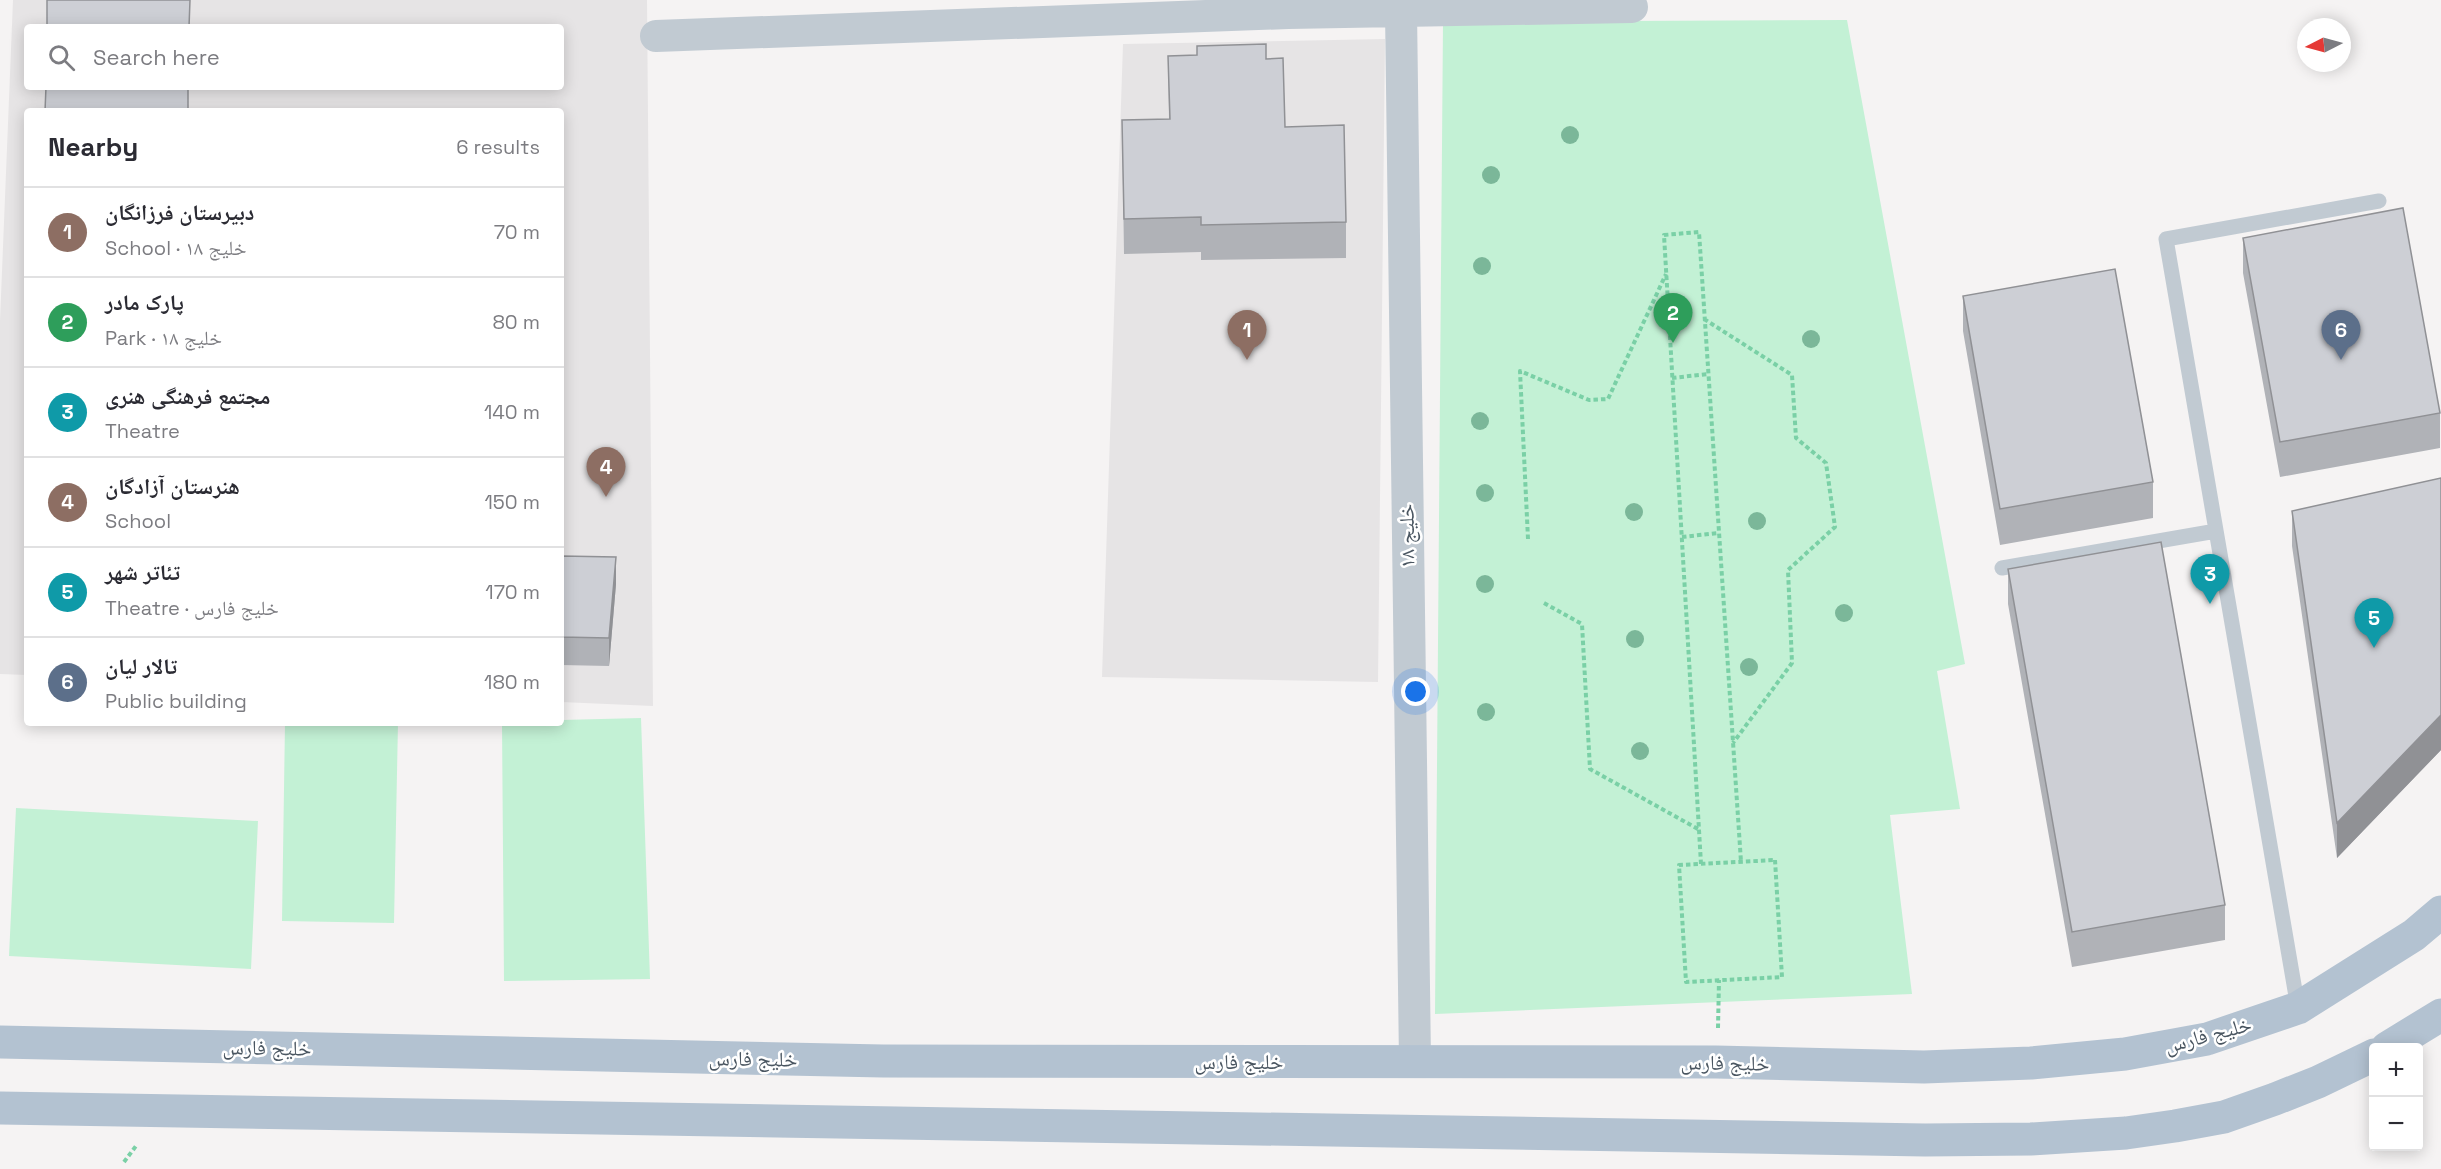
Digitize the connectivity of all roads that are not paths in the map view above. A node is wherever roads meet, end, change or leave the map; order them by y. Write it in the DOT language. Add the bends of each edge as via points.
graph roads {
  1 [pos="1287,7"];
  2 [pos="1632,7"];
  3 [pos="1401,11"];
  4 [pos="656,36"];
  5 [pos="2379,201"];
  6 [pos="2216,531"];
  7 [pos="2002,568"];
  8 [pos="2441,912"];
  9 [pos="2298,1008"];
  10 [pos="2441,1015"];
  11 [pos="0,1042"];
  12 [pos="2394,1043"];
  13 [pos="2369,1057"];
  14 [pos="1414,1062"];
  15 [pos="0,1108"];
  1 -- 3 [label="street"];
  1 -- 4 [label="street"];
  2 -- 3 [label="street"];
  3 -- 14 [label="street, خلیج ۱۸"];
  5 -- 6 [label="lane" via="2166,239"];
  6 -- 7 [label="lane"];
  6 -- 9 [label="lane"];
  8 -- 9 [label="main road, خلیج فارس" via="2414,935"];
  9 -- 14 [label="main road, خلیج فارس" via="2207,1039 2125,1054 2031,1063 1924,1067"];
  10 -- 12 [label="main road"];
  11 -- 14 [label="main road, خلیج فارس" via="883,1061"];
  13 -- 15 [label="main road" via="2318,1082 2224,1117 2126,1133 2031,1139"];
}
